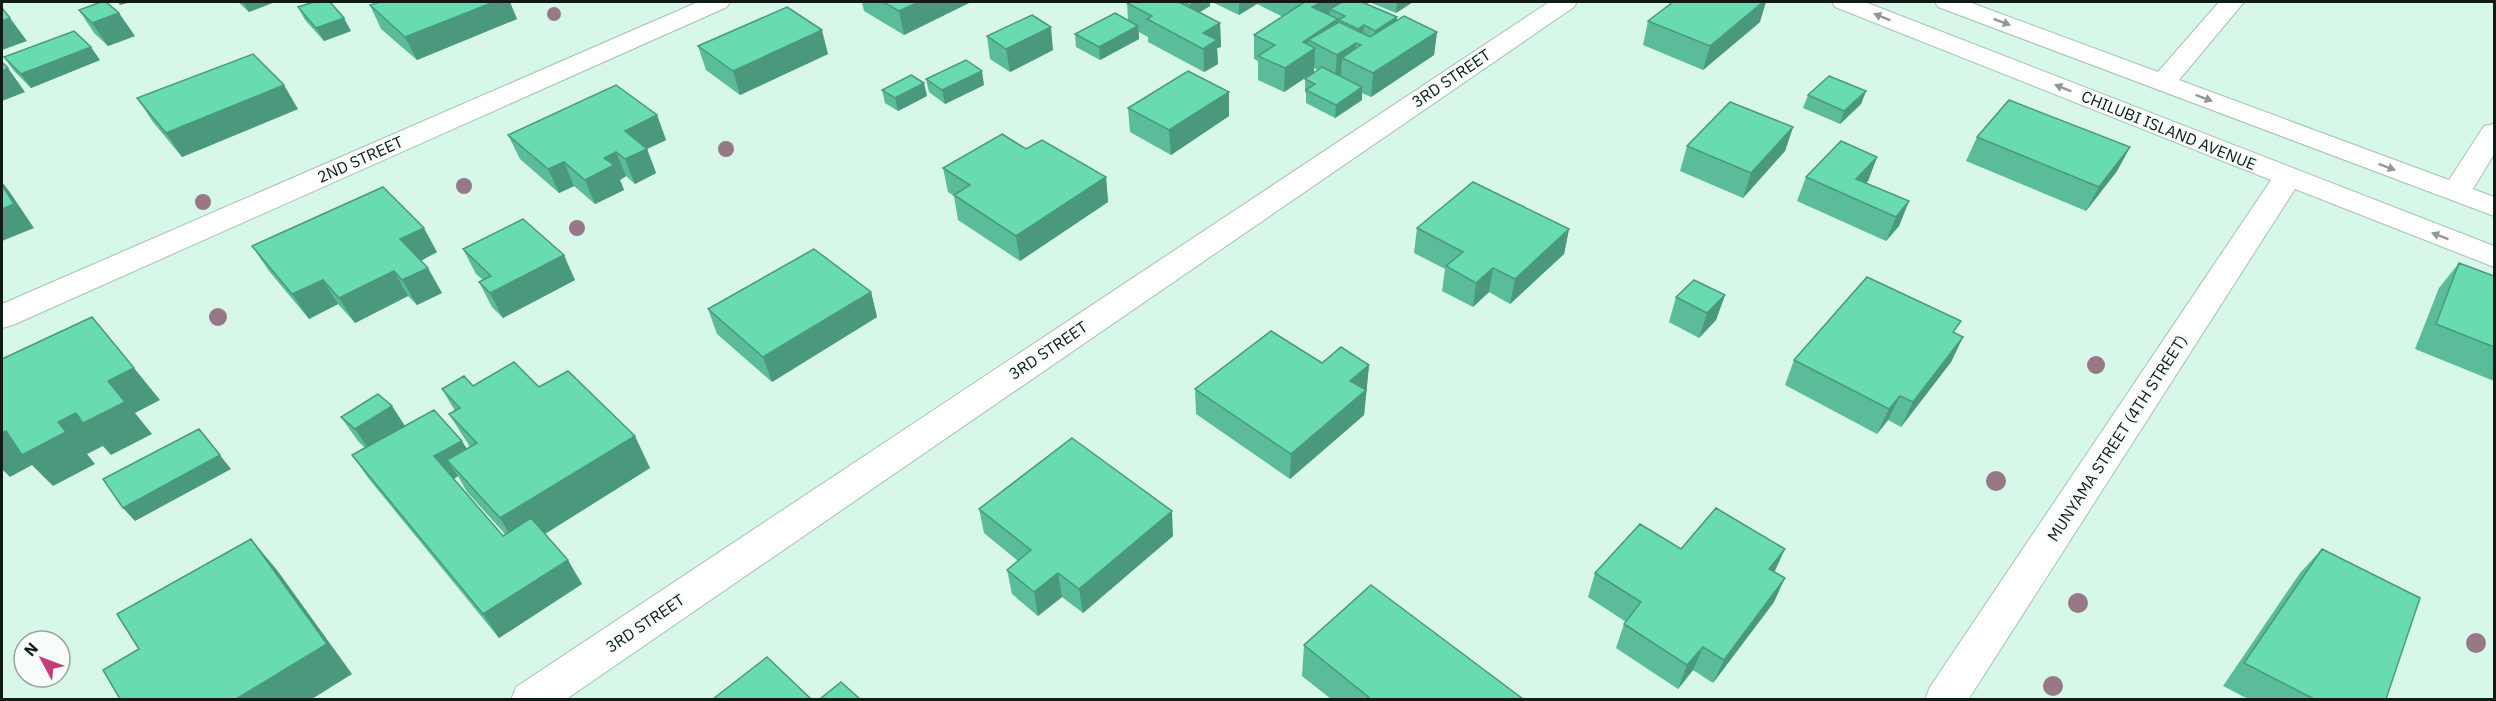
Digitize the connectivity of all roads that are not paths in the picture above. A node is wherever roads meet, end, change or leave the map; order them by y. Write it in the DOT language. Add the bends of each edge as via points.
graph roads {
  1 [pos="718,2"];
  2 [pos="1565,2"];
  3 [pos="1844,2"];
  4 [pos="1947,2"];
  5 [pos="2232,2"];
  6 [pos="2163,82"];
  7 [pos="2494,132"];
  8 [pos="2288,177"];
  9 [pos="2456,192"];
  10 [pos="2494,207"];
  11 [pos="2494,257"];
  12 [pos="2,317"];
  13 [pos="531,699"];
  14 [pos="1945,699"];
  1 -- 12 [label="street, 2ND STREET"];
  2 -- 13 [label="street, 3RD STREET"];
  8 -- 3 [label="street, CHILUBI ISLAND AVENUE, one-way"];
  4 -- 6 [label="street, one-way"];
  5 -- 6 [label="street"];
  6 -- 9 [label="street, one-way"];
  7 -- 9 [label="street"];
  11 -- 8 [label="street, CHILUBI ISLAND AVENUE, one-way"];
  8 -- 14 [label="street, MUNYAMA STREET (4TH STREET)"];
  9 -- 10 [label="street"];
}
